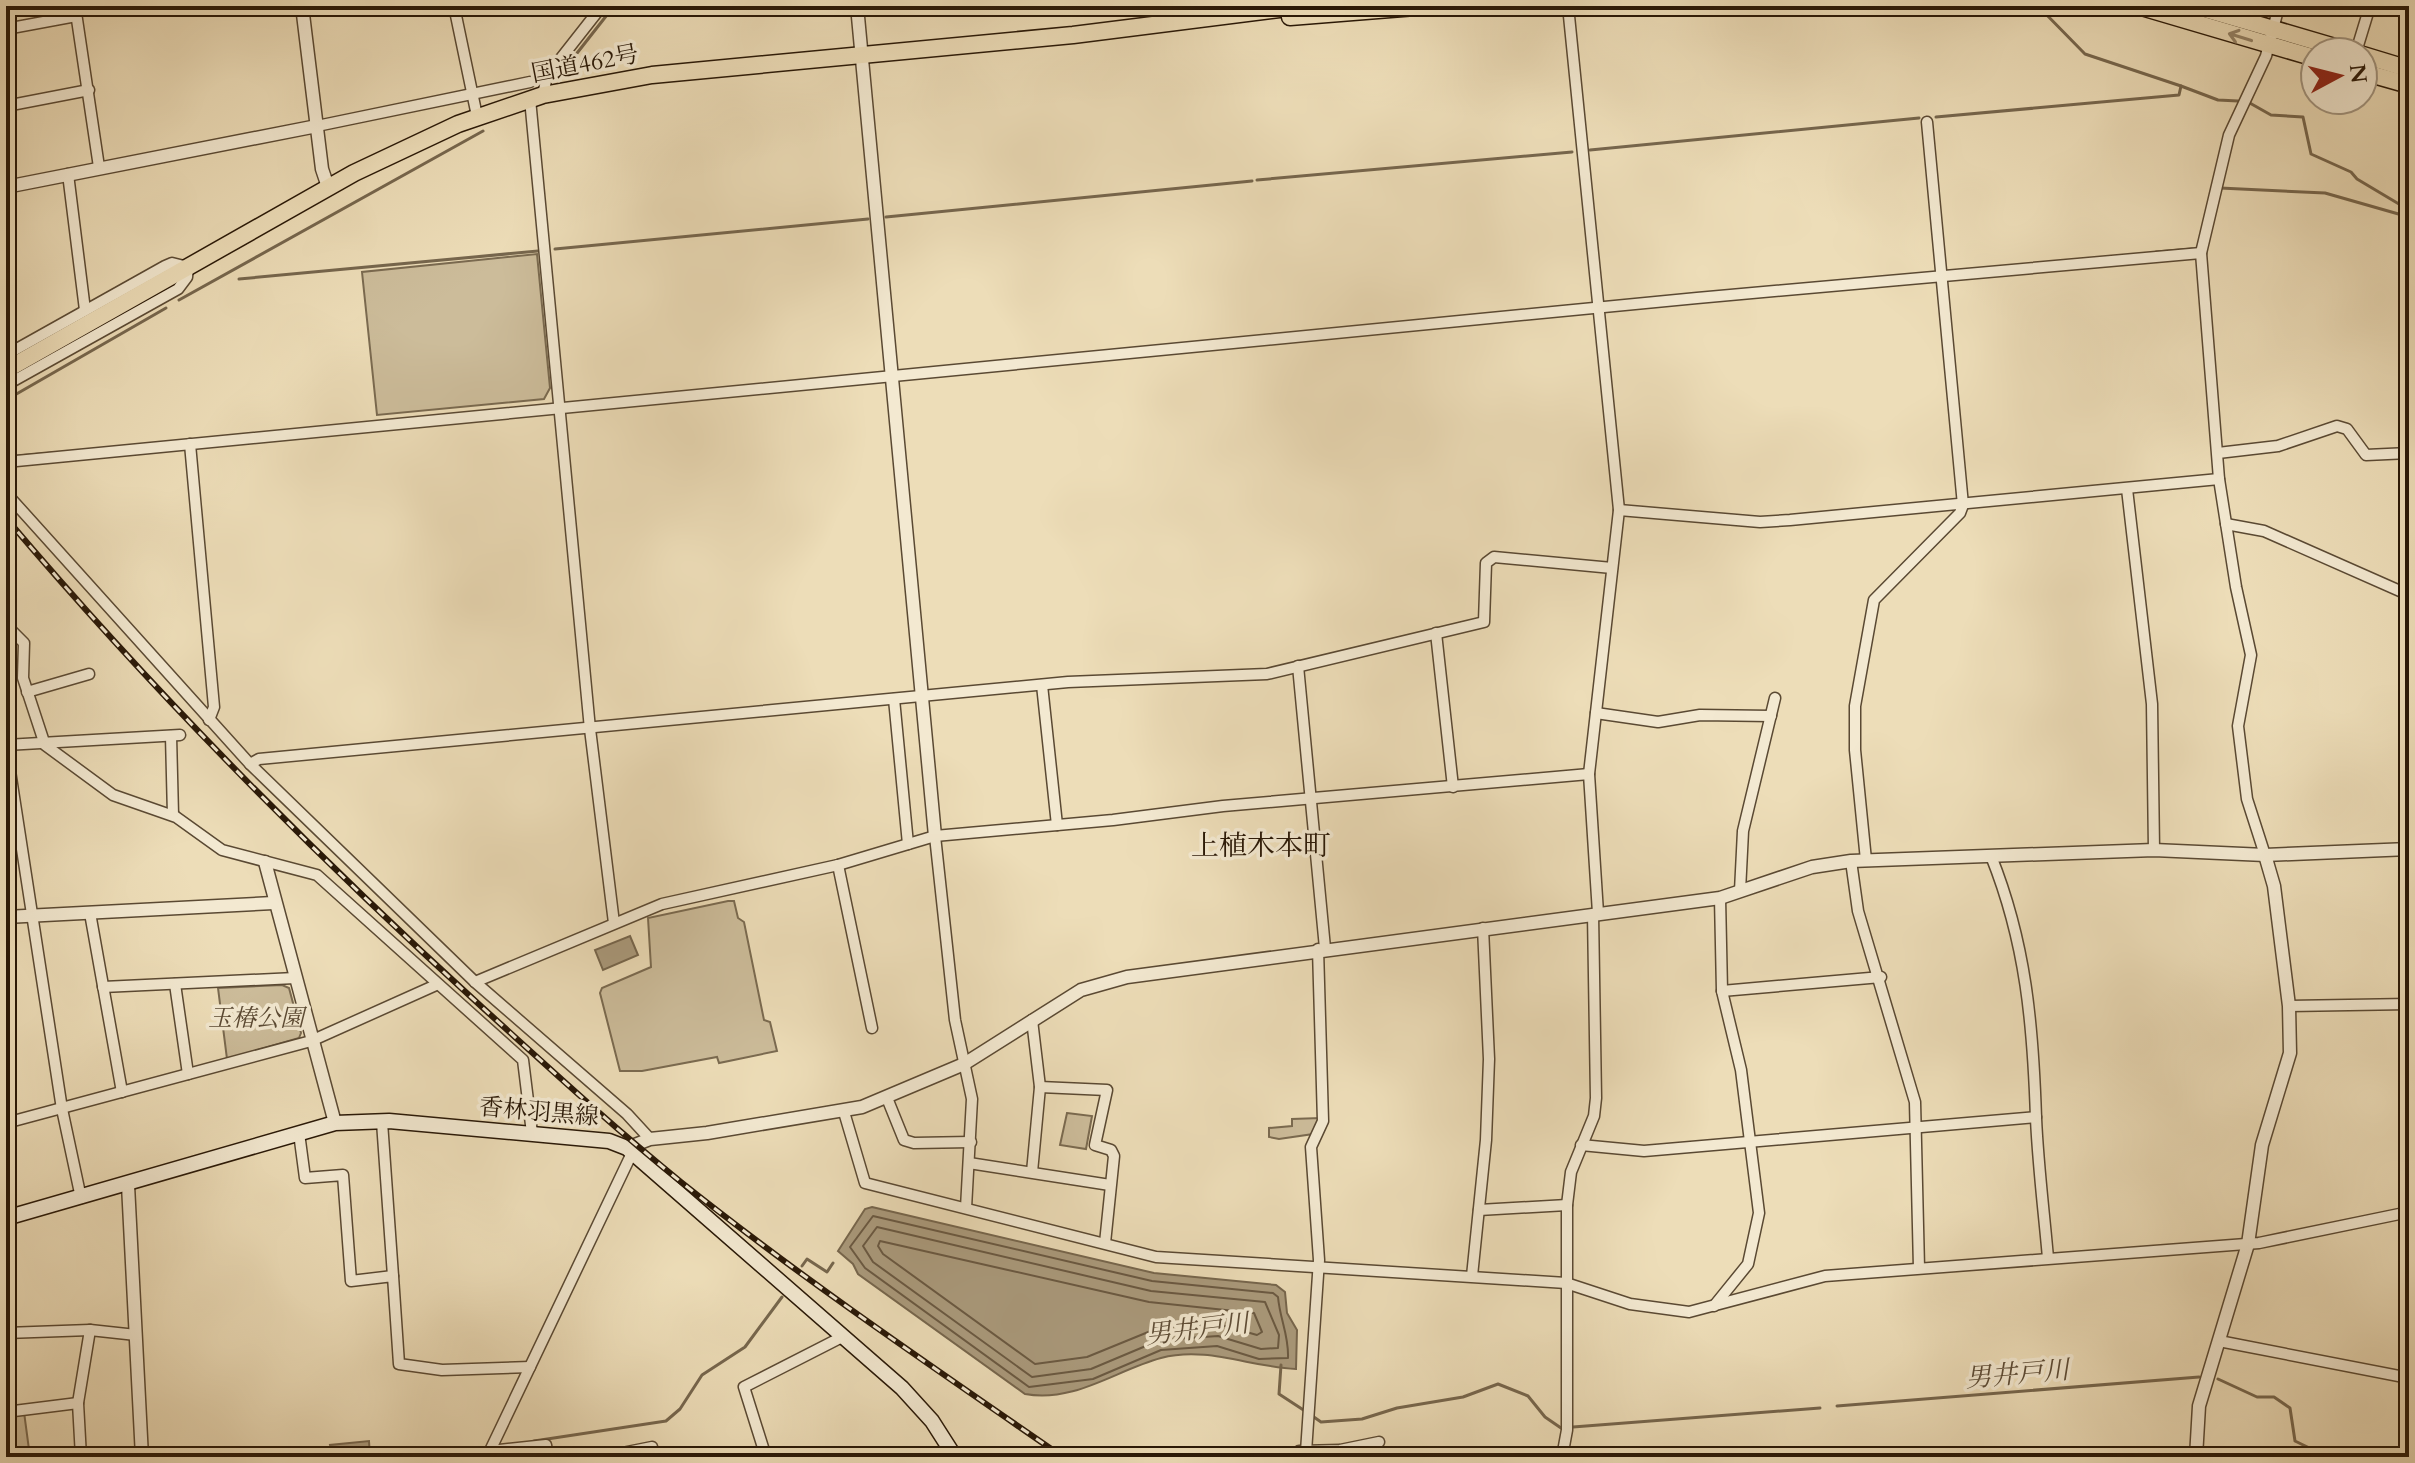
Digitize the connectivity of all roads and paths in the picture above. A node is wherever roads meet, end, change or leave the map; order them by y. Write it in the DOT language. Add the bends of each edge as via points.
graph roads {
  1 [pos="302,6"];
  2 [pos="454,6"];
  3 [pos="602,6"];
  4 [pos="857,6"];
  5 [pos="1304,6"];
  6 [pos="1428,6"];
  7 [pos="1568,6"];
  8 [pos="2138,6"];
  9 [pos="2195,6"];
  10 [pos="2279,6"];
  11 [pos="2370,6"];
  12 [pos="76,11"];
  13 [pos="1237,17"];
  14 [pos="6,29"];
  15 [pos="2360,36"];
  16 [pos="2272,38"];
  17 [pos="2299,43"];
  18 [pos="2299,51"];
  19 [pos="861,55"];
  20 [pos="2379,60"];
  21 [pos="2409,69"];
  22 [pos="2379,77"];
  23 [pos="2409,85"];
  24 [pos="89,90"];
  25 [pos="535,92"];
  26 [pos="471,96"];
  27 [pos="6,106"];
  28 [pos="477,116"];
  29 [pos="1927,122"];
  30 [pos="317,126"];
  31 [pos="99,167"];
  32 [pos="68,174"];
  33 [pos="6,187"];
  34 [pos="328,187"];
  35 [pos="2201,253"];
  36 [pos="180,265"];
  37 [pos="1942,276"];
  38 [pos="85,310"];
  39 [pos="1598,310"];
  40 [pos="6,355"];
  41 [pos="6,370"];
  42 [pos="892,376"];
  43 [pos="6,385"];
  44 [pos="560,407"];
  45 [pos="190,444"];
  46 [pos="2218,453"];
  47 [pos="2409,453"];
  48 [pos="6,462"];
  49 [pos="2219,479"];
  50 [pos="2127,489"];
  51 [pos="6,493"];
  52 [pos="1963,505"];
  53 [pos="1619,510"];
  54 [pos="2226,524"];
  55 [pos="1612,568"];
  56 [pos="2409,595"];
  57 [pos="6,625"];
  58 [pos="1436,633"];
  59 [pos="1298,666"];
  60 [pos="89,674"];
  61 [pos="1042,685"];
  62 [pos="27,692"];
  63 [pos="920,697"];
  64 [pos="1775,698"];
  65 [pos="894,699"];
  66 [pos="1596,713"];
  67 [pos="1771,716"];
  68 [pos="209,720"];
  69 [pos="590,729"];
  70 [pos="6,745"];
  71 [pos="45,745"];
  72 [pos="250,764"];
  73 [pos="1589,774"];
  74 [pos="1453,787"];
  75 [pos="1310,800"];
  76 [pos="173,815"];
  77 [pos="12,824"];
  78 [pos="1057,825"];
  79 [pos="935,836"];
  80 [pos="908,844"];
  81 [pos="2409,849"];
  82 [pos="2154,850"];
  83 [pos="2265,855"];
  84 [pos="1991,856"];
  85 [pos="1866,860"];
  86 [pos="1851,861"];
  87 [pos="265,862"];
  88 [pos="838,865"];
  89 [pos="1740,891"];
  90 [pos="1720,898"];
  91 [pos="273,903"];
  92 [pos="90,913"];
  93 [pos="1595,913"];
  94 [pos="31,916"];
  95 [pos="6,917"];
  96 [pos="614,923"];
  97 [pos="1483,928"];
  98 [pos="1321,949"];
  99 [pos="1881,977"];
  100 [pos="295,978"];
  101 [pos="475,982"];
  102 [pos="175,984"];
  103 [pos="436,985"];
  104 [pos="103,987"];
  105 [pos="1722,991"];
  106 [pos="2409,1004"];
  107 [pos="2289,1006"];
  108 [pos="1032,1020"];
  109 [pos="872,1028"];
  110 [pos="311,1041"];
  111 [pos="964,1064"];
  112 [pos="188,1074"];
  113 [pos="1040,1087"];
  114 [pos="122,1092"];
  115 [pos="887,1098"];
  116 [pos="62,1109"];
  117 [pos="844,1112"];
  118 [pos="2036,1117"];
  119 [pos="382,1122"];
  120 [pos="6,1123"];
  121 [pos="335,1123"];
  122 [pos="1917,1128"];
  123 [pos="299,1133"];
  124 [pos="532,1133"];
  125 [pos="650,1139"];
  126 [pos="1750,1141"];
  127 [pos="971,1142"];
  128 [pos="1581,1145"];
  129 [pos="630,1151"];
  130 [pos="969,1163"];
  131 [pos="1032,1172"];
  132 [pos="128,1185"];
  133 [pos="1110,1185"];
  134 [pos="81,1198"];
  135 [pos="1567,1205"];
  136 [pos="966,1208"];
  137 [pos="1479,1210"];
  138 [pos="2409,1212"];
  139 [pos="6,1218"];
  140 [pos="1105,1243"];
  141 [pos="2248,1244"];
  142 [pos="2048,1258"];
  143 [pos="1318,1268"];
  144 [pos="1919,1268"];
  145 [pos="393,1276"];
  146 [pos="1472,1276"];
  147 [pos="1566,1283"];
  148 [pos="1713,1307"];
  149 [pos="90,1330"];
  150 [pos="6,1333"];
  151 [pos="136,1335"];
  152 [pos="842,1337"];
  153 [pos="2219,1341"];
  154 [pos="530,1367"];
  155 [pos="2409,1378"];
  156 [pos="78,1403"];
  157 [pos="6,1412"];
  158 [pos="1379,1442"];
  159 [pos="488,1454"];
  160 [pos="1302,1454"];
  161 [pos="81,1457"];
  162 [pos="142,1457"];
  163 [pos="548,1457"];
  164 [pos="602,1457"];
  165 [pos="654,1457"];
  166 [pos="766,1457"];
  167 [pos="955,1457"];
  168 [pos="1562,1457"];
  169 [pos="2196,1457"];
  1 -- 30 [label="street"];
  2 -- 26 [label="street"];
  3 -- 25 [label="street"];
  4 -- 19 [label="street"];
  5 -- 13 [label="highway, 国道462号"];
  6 -- 13 [label="highway, 国道462号"];
  7 -- 39 [label="street"];
  16 -- 8 [label="highway, one-way"];
  9 -- 16 [label="highway"];
  10 -- 16 [label="street"];
  11 -- 15 [label="street"];
  12 -- 14 [label="street"];
  12 -- 24 [label="street"];
  13 -- 19 [label="highway, 国道462号"];
  16 -- 17 [label="highway"];
  16 -- 18 [label="highway"];
  16 -- 35 [label="street" via="2232,127"];
  19 -- 25 [label="highway, 国道462号"];
  19 -- 42 [label="street"];
  20 -- 21 [label="highway"];
  22 -- 23 [label="highway"];
  24 -- 27 [label="street"];
  24 -- 31 [label="street"];
  25 -- 26 [label="street"];
  25 -- 28 [label="highway, 国道462号"];
  25 -- 44 [label="street"];
  26 -- 28 [label="street"];
  26 -- 30 [label="street"];
  28 -- 34 [label="highway, 国道462号"];
  29 -- 37 [label="street"];
  30 -- 31 [label="street"];
  30 -- 34 [label="street"];
  31 -- 32 [label="street"];
  32 -- 33 [label="street"];
  32 -- 38 [label="street"];
  34 -- 36 [label="highway, 国道462号"];
  35 -- 37 [label="street"];
  35 -- 46 [label="street"];
  36 -- 38 [label="street"];
  36 -- 41 [label="highway, 国道462号"];
  36 -- 43 [label="street" via="185,282 172,293"];
  37 -- 39 [label="street"];
  37 -- 52 [label="street"];
  38 -- 40 [label="street"];
  39 -- 42 [label="street"];
  39 -- 53 [label="street"];
  42 -- 44 [label="street"];
  42 -- 63 [label="street"];
  44 -- 45 [label="street"];
  44 -- 69 [label="street"];
  45 -- 48 [label="street"];
  45 -- 68 [label="street" via="214,707"];
  46 -- 47 [label="street" via="2278,446 2337,426 2347,429 2366,455"];
  46 -- 49 [label="street"];
  49 -- 50 [label="street"];
  49 -- 54 [label="street"];
  50 -- 52 [label="street"];
  50 -- 82 [label="street" via="2152,704"];
  51 -- 68 [label="street"];
  52 -- 53 [label="street" via="1760,522"];
  52 -- 85 [label="street" via="1874,600 1855,706"];
  53 -- 55 [label="street"];
  54 -- 56 [label="street" via="2264,531"];
  54 -- 83 [label="street" via="2251,655 2238,726 2247,799"];
  55 -- 58 [label="street" via="1494,557 1486,563 1484,622"];
  55 -- 66 [label="street"];
  57 -- 62 [label="street" via="24,643"];
  58 -- 59 [label="street"];
  58 -- 74 [label="street"];
  59 -- 61 [label="street" via="1267,674"];
  59 -- 75 [label="street"];
  60 -- 62 [label="street"];
  61 -- 63 [label="street"];
  61 -- 78 [label="street"];
  62 -- 71 [label="street"];
  63 -- 65 [label="street"];
  63 -- 79 [label="street"];
  64 -- 67 [label="street"];
  65 -- 69 [label="street"];
  65 -- 80 [label="street"];
  66 -- 67 [label="street" via="1658,722 1700,715"];
  66 -- 73 [label="street"];
  67 -- 89 [label="street" via="1743,831"];
  68 -- 72 [label="street"];
  69 -- 72 [label="street" via="259,759"];
  69 -- 96 [label="street"];
  70 -- 71 [label="street"];
  70 -- 77 [label="street"];
  71 -- 76 [label="street" via="113,795"];
  71 -- 76 [label="street" via="176,736"];
  72 -- 101 [label="street"];
  73 -- 74 [label="street"];
  73 -- 93 [label="street"];
  74 -- 75 [label="street"];
  75 -- 78 [label="street"];
  75 -- 98 [label="street"];
  76 -- 87 [label="street" via="222,850"];
  77 -- 94 [label="street"];
  78 -- 79 [label="street"];
  79 -- 80 [label="street"];
  79 -- 111 [label="street"];
  80 -- 88 [label="street"];
  81 -- 83 [label="street"];
  82 -- 83 [label="street"];
  82 -- 84 [label="street"];
  83 -- 107 [label="street" via="2274,886"];
  84 -- 85 [label="street"];
  84 -- 118 [label="street" via="2024,961 2038,1079"];
  85 -- 86 [label="street"];
  86 -- 89 [label="street" via="1812,867"];
  86 -- 99 [label="street" via="1858,911"];
  87 -- 91 [label="street"];
  87 -- 103 [label="street" via="317,875"];
  88 -- 96 [label="street" via="662,904"];
  88 -- 109 [label="street"];
  89 -- 90 [label="street"];
  90 -- 93 [label="street"];
  90 -- 105 [label="street"];
  91 -- 92 [label="street"];
  91 -- 100 [label="street"];
  92 -- 94 [label="street"];
  92 -- 104 [label="street"];
  93 -- 97 [label="street"];
  93 -- 128 [label="street" via="1596,1098"];
  94 -- 95 [label="street"];
  94 -- 116 [label="street"];
  96 -- 101 [label="street"];
  97 -- 98 [label="street"];
  97 -- 137 [label="street" via="1489,1059"];
  98 -- 108 [label="street" via="1127,977 1081,990"];
  98 -- 143 [label="street" via="1323,1121 1311,1147"];
  99 -- 105 [label="street"];
  99 -- 122 [label="street" via="1915,1102"];
  100 -- 102 [label="street"];
  100 -- 110 [label="street"];
  101 -- 125 [label="street"];
  102 -- 104 [label="street"];
  102 -- 112 [label="street"];
  103 -- 110 [label="street"];
  103 -- 124 [label="street" via="523,1060"];
  104 -- 114 [label="street"];
  105 -- 126 [label="street" via="1741,1070"];
  106 -- 107 [label="street"];
  107 -- 141 [label="street" via="2290,1053 2259,1157"];
  108 -- 111 [label="street"];
  108 -- 113 [label="street"];
  110 -- 112 [label="street"];
  110 -- 121 [label="street"];
  111 -- 115 [label="street"];
  111 -- 127 [label="street" via="972,1099"];
  112 -- 114 [label="street"];
  113 -- 131 [label="street"];
  113 -- 133 [label="street" via="1107,1090 1095,1145 1114,1156"];
  114 -- 116 [label="street"];
  115 -- 117 [label="street"];
  115 -- 127 [label="street" via="904,1140"];
  116 -- 120 [label="street"];
  116 -- 134 [label="street"];
  117 -- 125 [label="street"];
  117 -- 136 [label="street" via="865,1183"];
  118 -- 122 [label="street"];
  118 -- 142 [label="street"];
  119 -- 121 [label="main road, 香林羽黒線"];
  119 -- 124 [label="main road, 香林羽黒線"];
  119 -- 145 [label="street"];
  121 -- 123 [label="main road, 香林羽黒線"];
  122 -- 126 [label="street"];
  122 -- 144 [label="street"];
  123 -- 132 [label="main road, 香林羽黒線"];
  123 -- 145 [label="street" via="305,1178 343,1175 351,1281"];
  124 -- 129 [label="main road, 香林羽黒線" via="602,1139"];
  125 -- 129 [label="street"];
  126 -- 128 [label="street" via="1644,1151"];
  126 -- 148 [label="street" via="1759,1213 1748,1264"];
  127 -- 130 [label="street"];
  128 -- 135 [label="street"];
  129 -- 152 [label="main road, 香林羽黒線"];
  129 -- 154 [label="street"];
  130 -- 131 [label="street"];
  130 -- 136 [label="street"];
  131 -- 133 [label="street"];
  132 -- 134 [label="main road, 香林羽黒線"];
  132 -- 151 [label="street"];
  133 -- 140 [label="street"];
  134 -- 139 [label="main road, 香林羽黒線"];
  135 -- 137 [label="street"];
  135 -- 147 [label="street"];
  136 -- 140 [label="street"];
  137 -- 146 [label="street"];
  138 -- 141 [label="street"];
  140 -- 143 [label="street" via="1156,1257"];
  141 -- 142 [label="street"];
  141 -- 153 [label="street"];
  142 -- 144 [label="street"];
  143 -- 146 [label="street"];
  143 -- 160 [label="street" via="1310,1413"];
  144 -- 148 [label="street" via="1825,1276"];
  145 -- 154 [label="street" via="399,1364 442,1370"];
  146 -- 147 [label="street"];
  147 -- 148 [label="street" via="1630,1304 1689,1312"];
  147 -- 168 [label="street" via="1567,1430"];
  149 -- 150 [label="street"];
  149 -- 151 [label="street"];
  149 -- 156 [label="street"];
  151 -- 162 [label="street"];
  152 -- 166 [label="street" via="744,1387"];
  152 -- 167 [label="main road, 香林羽黒線" via="913,1398"];
  153 -- 155 [label="street"];
  153 -- 169 [label="street" via="2199,1406"];
  154 -- 159 [label="street"];
  156 -- 157 [label="street"];
  156 -- 161 [label="street"];
  158 -- 160 [label="street"];
  159 -- 163 [label="street" via="546,1445"];
  164 -- 165 [label="street" via="652,1447"];
}
